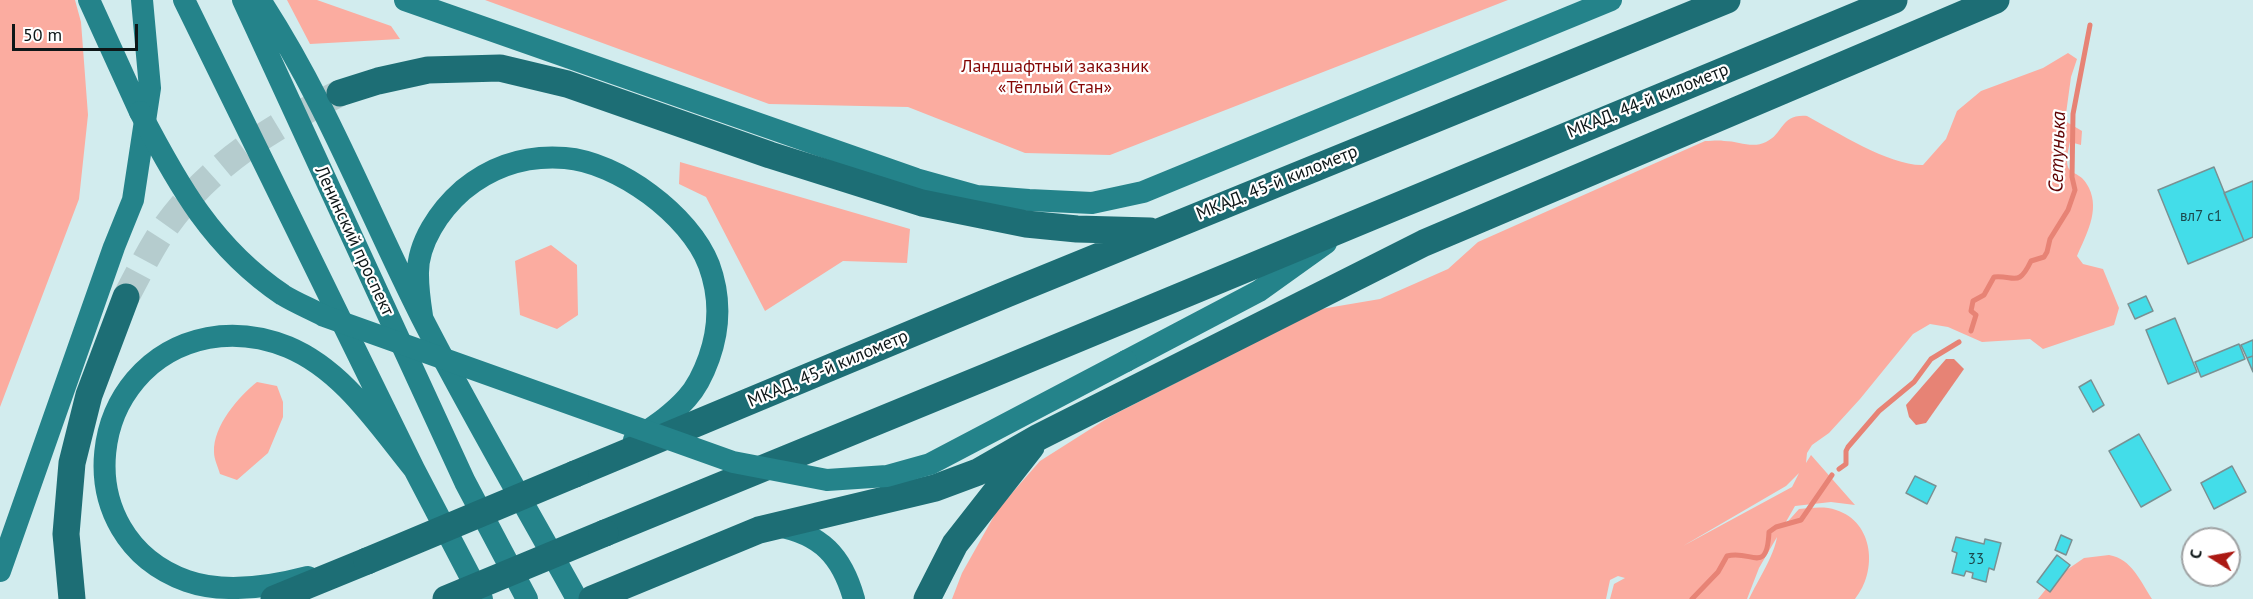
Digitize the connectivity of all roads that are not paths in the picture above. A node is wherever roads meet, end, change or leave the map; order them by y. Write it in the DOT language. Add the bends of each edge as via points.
graph roads {
  1 [pos="90,0"];
  2 [pos="142,0"];
  3 [pos="184,0"];
  4 [pos="243,0"];
  5 [pos="260,0"];
  6 [pos="405,0"];
  7 [pos="1611,0"];
  8 [pos="1727,0"];
  9 [pos="1894,0"];
  10 [pos="1996,0"];
  11 [pos="340,93"];
  12 [pos="1354,223"];
  13 [pos="1160,231"];
  14 [pos="126,297"];
  15 [pos="422,316"];
  16 [pos="1039,437"];
  17 [pos="414,469"];
  18 [pos="577,473"];
  19 [pos="777,526"];
  20 [pos="364,562"];
  21 [pos="0,571"];
  22 [pos="72,599"];
  23 [pos="274,599"];
  24 [pos="446,599"];
  25 [pos="482,599"];
  26 [pos="526,599"];
  27 [pos="576,599"];
  28 [pos="592,599"];
  29 [pos="854,599"];
  30 [pos="927,599"];
  1 -- 12 [label="main road, bridge" via="140,112 180,186 203,221 242,262 284,296 324,316 733,462 826,480 887,476 930,464 1259,291"];
  2 -- 21 [label="main road" via="150,88 133,200"];
  3 -- 17 [label="main road"];
  4 -- 26 [label="main road, Ленинский проспект" via="465,482"];
  5 -- 15 [label="main road" via="289,46 349,163"];
  6 -- 7 [label="main road" via="916,178 977,196 1092,203 1143,192"];
  8 -- 13 [label="highway, МКАД, 45-й километр"];
  9 -- 12 [label="highway, МКАД, 44-й километр"];
  10 -- 16 [label="highway" via="1433,239"];
  11 -- 13 [label="highway" via="428,70 500,68 567,84 922,203 1026,224"];
  12 -- 24 [label="highway, bridge"];
  13 -- 18 [label="highway, МКАД, 45-й километр"];
  14 -- 22 [label="highway" via="89,395 72,463 66,534"];
  15 -- 18 [label="main road" via="417,273 427,234 449,202 476,180 505,165 535,158 566,158 597,166 627,179 667,208 695,240 708,263 718,317 714,345 689,396 665,419"];
  15 -- 27 [label="main road"];
  16 -- 19 [label="highway" via="978,472 935,488"];
  16 -- 30 [label="highway" via="955,544"];
  17 -- 20 [label="main road" via="346,386 289,347 257,338 227,335 192,341 160,356 137,376 119,403 108,433 106,494 116,522 132,546 155,566 187,581 218,587 254,587"];
  17 -- 25 [label="main road"];
  18 -- 20 [label="highway, МКАД, 45-й километр, bridge"];
  19 -- 28 [label="highway"];
  19 -- 29 [label="main road" via="818,539 836,559"];
  20 -- 23 [label="highway, МКАД, 45-й километр"];
}
